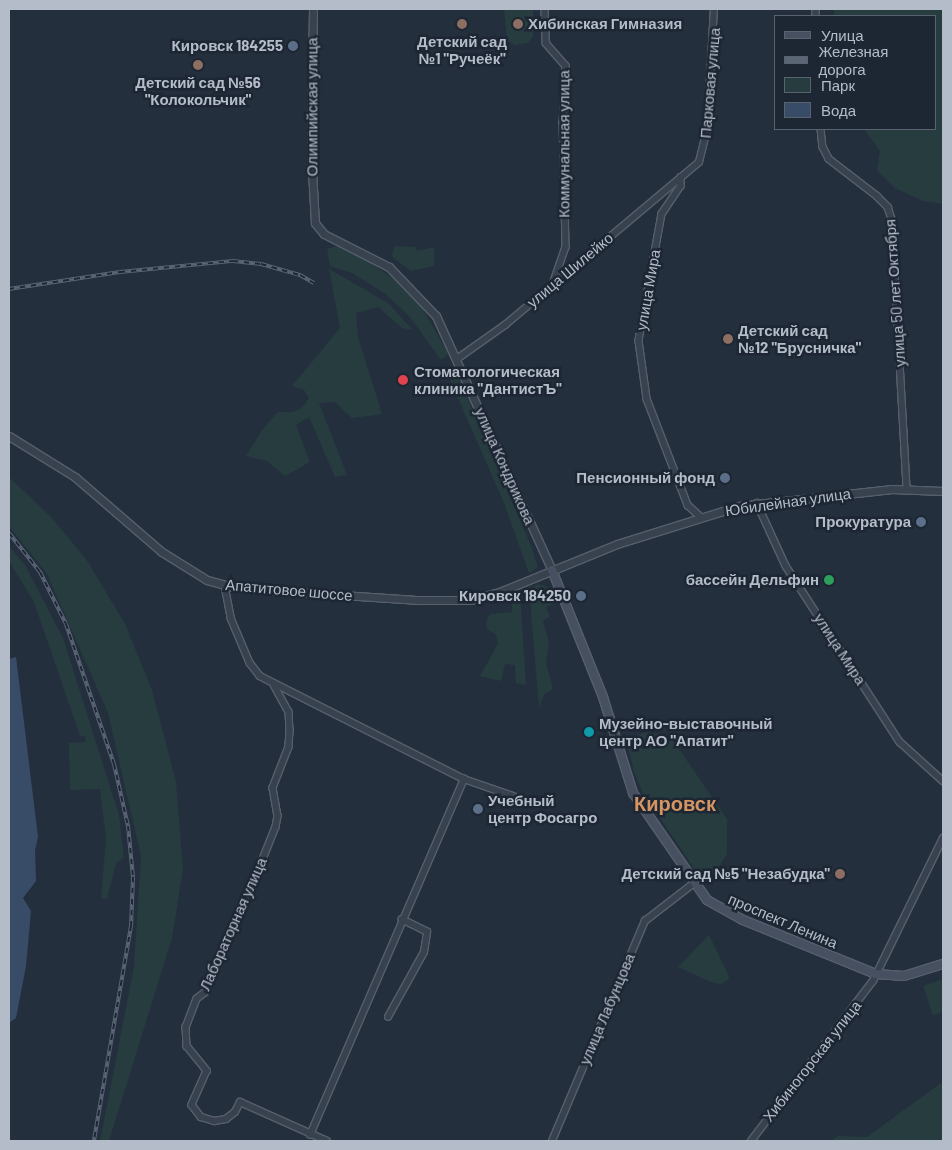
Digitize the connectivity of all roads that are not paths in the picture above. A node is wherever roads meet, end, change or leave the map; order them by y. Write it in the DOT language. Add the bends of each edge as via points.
graph roads {
  1 [pos="313,9"];
  2 [pos="545,9"];
  3 [pos="714,9"];
  4 [pos="821,130"];
  5 [pos="681,178"];
  6 [pos="389,266"];
  7 [pos="552,284"];
  8 [pos="457,359"];
  9 [pos="9,436"];
  10 [pos="907,488"];
  11 [pos="943,491"];
  12 [pos="757,503"];
  13 [pos="700,516"];
  14 [pos="552,570"];
  15 [pos="225,586"];
  16 [pos="274,685"];
  17 [pos="464,779"];
  18 [pos="943,781"];
  19 [pos="513,796"];
  20 [pos="943,838"];
  21 [pos="695,886"];
  22 [pos="402,920"];
  23 [pos="943,964"];
  24 [pos="876,974"];
  25 [pos="388,1017"];
  26 [pos="310,1135"];
  27 [pos="327,1141"];
  28 [pos="552,1141"];
  29 [pos="751,1141"];
  1 -- 6 [label="street, Олимпийская улица" via="312,205 315,223 324,234"];
  2 -- 7 [label="street, Коммунальная улица" via="546,43 566,66 563,123 566,247"];
  3 -- 5 [label="street, Парковая улица" via="713,62 704,152 699,162"];
  4 -- 10 [label="street, улица 50 лет Октября" via="823,148 829,159 877,196 888,207 892,220"];
  5 -- 7 [label="street, улица Шилейко"];
  5 -- 13 [label="street, улица Мира" via="681,186 662,214 639,341 647,399 688,505"];
  6 -- 8 [label="street, улица Кондрикова" via="436,316"];
  7 -- 8 [label="street, улица Шилейко"];
  8 -- 14 [label="street, улица Кондрикова"];
  9 -- 15 [label="street, Апатитовое шоссе" via="74,476 162,552 207,580"];
  10 -- 11 [label="street, Юбилейная улица"];
  10 -- 12 [label="street, Юбилейная улица"];
  12 -- 13 [label="street, Юбилейная улица"];
  12 -- 18 [label="street, улица Мира" via="786,566 900,742"];
  13 -- 14 [label="street, Юбилейная улица"];
  14 -- 15 [label="street, Апатитовое шоссе" via="514,587 470,600 420,600"];
  14 -- 21 [label="main road, проспект Ленина" via="603,697 634,793"];
  15 -- 16 [label="street, Лабораторная улица" via="231,618 250,662 260,676"];
  16 -- 17 [label="street, Лабораторная улица" via="301,695"];
  16 -- 26 [label="street, Лабораторная улица" via="289,712 290,731 289,747 273,788 278,816 276,827 206,992 197,999 186,1027 187,1046 207,1071 192,1105 201,1117 214,1121 226,1119 240,1102"];
  17 -- 19 [label="street, Лабораторная улица"];
  17 -- 22 [label="street"];
  20 -- 24 [label="street, Хибиногорская улица"];
  21 -- 24 [label="main road, проспект Ленина" via="707,900 729,913"];
  21 -- 28 [label="street, улица Лабунцова" via="681,892 645,921"];
  22 -- 25 [label="street" via="428,932 424,952"];
  22 -- 26 [label="street"];
  23 -- 24 [label="main road, проспект Ленина" via="904,976"];
  24 -- 29 [label="street, Хибиногорская улица"];
  26 -- 27 [label="street, Лабораторная улица"];
}
